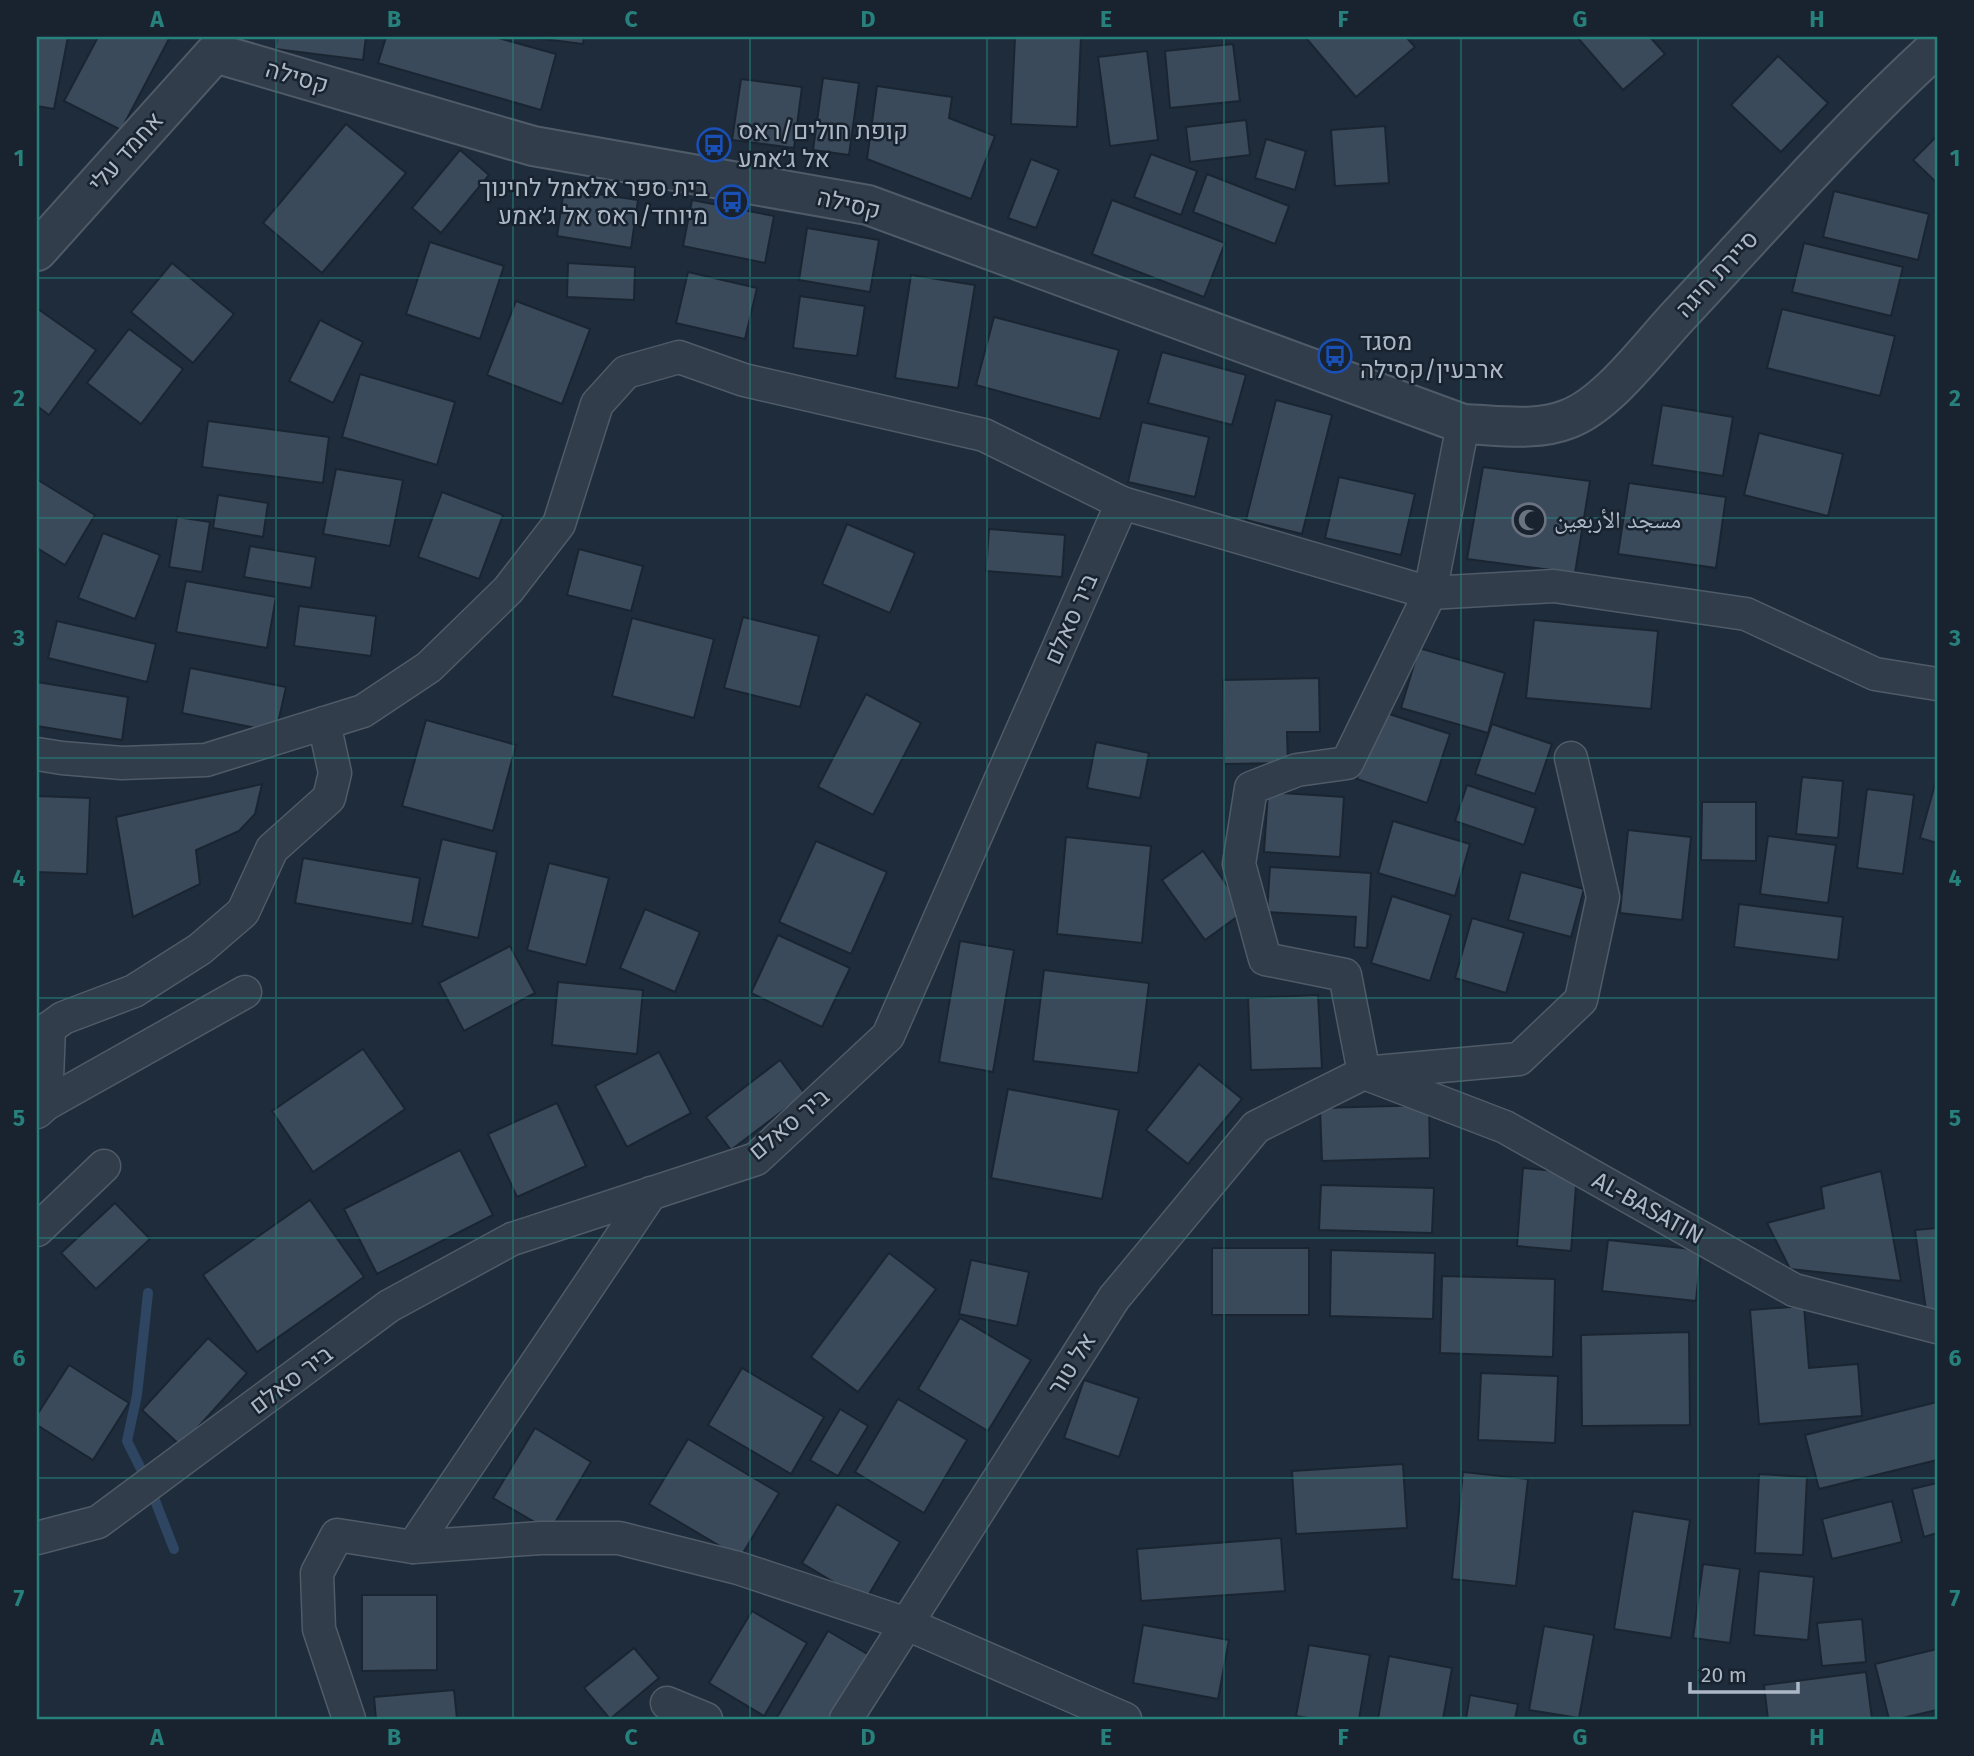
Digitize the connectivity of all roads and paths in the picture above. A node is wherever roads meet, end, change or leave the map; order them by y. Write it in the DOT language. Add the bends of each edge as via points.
graph roads {
  1 [pos="218,42"];
  2 [pos="1937,47"];
  3 [pos="37,251"];
  4 [pos="1463,424"];
  5 [pos="1122,503"];
  6 [pos="1430,593"];
  7 [pos="1937,684"];
  8 [pos="324,723"];
  9 [pos="37,754"];
  10 [pos="1571,758"];
  11 [pos="245,992"];
  12 [pos="43,1032"];
  13 [pos="1364,1073"];
  14 [pos="42,1108"];
  15 [pos="104,1166"];
  16 [pos="652,1193"];
  17 [pos="37,1230"];
  18 [pos="1937,1327"];
  19 [pos="37,1538"];
  20 [pos="412,1547"];
  21 [pos="907,1624"];
  22 [pos="667,1703"];
  23 [pos="349,1719"];
  24 [pos="706,1719"];
  25 [pos="846,1719"];
  26 [pos="1125,1719"];
  1 -- 3 [label="street, אחמד עלי"];
  1 -- 4 [label="street, קסילה" via="533,146 868,205"];
  2 -- 4 [label="street, סיירת חיגה" via="1878,102 1606,397 1568,419 1528,427"];
  4 -- 6 [label="street"];
  5 -- 6 [label="street"];
  5 -- 8 [label="street" via="984,435 744,380 679,358 625,372 597,404 559,524 508,590 429,667 363,711"];
  5 -- 16 [label="street, ביר סאלם" via="888,1036 756,1159"];
  6 -- 7 [label="street" via="1554,586 1746,614 1875,674"];
  6 -- 13 [label="street" via="1347,763 1297,770 1251,788 1239,864 1265,959 1345,975"];
  8 -- 9 [label="street" via="206,760 122,763"];
  8 -- 12 [label="street" via="335,773 329,798 272,849 243,912 200,948 134,991 63,1018"];
  10 -- 13 [label="street" via="1603,897 1581,1000 1520,1059"];
  11 -- 14 [label="street"];
  12 -- 14 [label="street"];
  13 -- 18 [label="street, AL-BASATIN" via="1505,1127 1794,1290"];
  13 -- 21 [label="street, אל טור" via="1256,1127 1123,1288"];
  15 -- 17 [label="street"];
  16 -- 19 [label="street, ביר סאלם" via="512,1239 389,1306 98,1522"];
  16 -- 20 [label="street"];
  20 -- 21 [label="street" via="619,1538 738,1568"];
  20 -- 23 [label="street" via="337,1535 317,1573 319,1629"];
  21 -- 25 [label="street, אל טור"];
  21 -- 26 [label="street"];
  22 -- 24 [label="street"];
}
